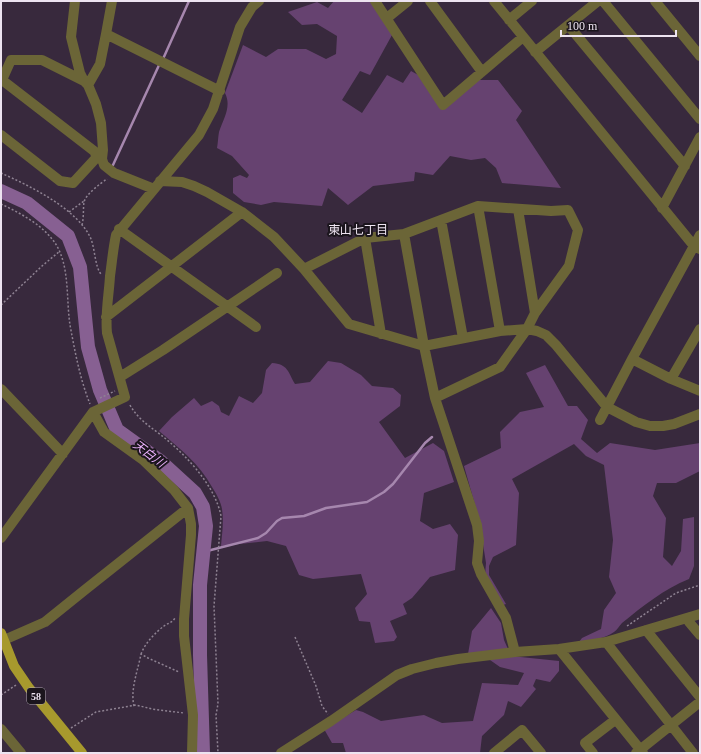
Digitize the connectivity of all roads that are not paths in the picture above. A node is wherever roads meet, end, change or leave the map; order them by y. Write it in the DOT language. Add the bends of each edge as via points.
graph roads {
  1 [pos="75,1"];
  2 [pos="112,1"];
  3 [pos="259,1"];
  4 [pos="375,1"];
  5 [pos="408,1"];
  6 [pos="430,1"];
  7 [pos="494,1"];
  8 [pos="532,1"];
  9 [pos="598,1"];
  10 [pos="603,1"];
  11 [pos="655,1"];
  12 [pos="387,18"];
  13 [pos="509,20"];
  14 [pos="568,25"];
  15 [pos="106,34"];
  16 [pos="523,37"];
  17 [pos="535,52"];
  18 [pos="700,56"];
  19 [pos="482,72"];
  20 [pos="1,81"];
  21 [pos="86,83"];
  22 [pos="220,91"];
  23 [pos="700,119"];
  24 [pos="1,135"];
  25 [pos="700,137"];
  26 [pos="99,158"];
  27 [pos="684,166"];
  28 [pos="157,185"];
  29 [pos="478,206"];
  30 [pos="662,208"];
  31 [pos="518,209"];
  32 [pos="242,212"];
  33 [pos="441,220"];
  34 [pos="119,229"];
  35 [pos="404,234"];
  36 [pos="700,235"];
  37 [pos="364,238"];
  38 [pos="697,248"];
  39 [pos="172,267"];
  40 [pos="304,269"];
  41 [pos="277,273"];
  42 [pos="228,307"];
  43 [pos="535,313"];
  44 [pos="106,317"];
  45 [pos="256,327"];
  46 [pos="700,328"];
  47 [pos="527,329"];
  48 [pos="500,330"];
  49 [pos="382,334"];
  50 [pos="463,338"];
  51 [pos="697,342"];
  52 [pos="424,346"];
  53 [pos="632,359"];
  54 [pos="120,377"];
  55 [pos="671,379"];
  56 [pos="1,388"];
  57 [pos="700,391"];
  58 [pos="435,398"];
  59 [pos="607,407"];
  60 [pos="91,408"];
  61 [pos="700,414"];
  62 [pos="600,420"];
  63 [pos="64,454"];
  64 [pos="188,508"];
  65 [pos="1,538"];
  66 [pos="700,614"];
  67 [pos="688,618"];
  68 [pos="646,630"];
  69 [pos="700,635"];
  70 [pos="2,637"];
  71 [pos="606,642"];
  72 [pos="559,649"];
  73 [pos="515,652"];
  74 [pos="700,698"];
  75 [pos="700,702"];
  76 [pos="615,720"];
  77 [pos="671,725"];
  78 [pos="1,729"];
  79 [pos="640,752"];
  80 [pos="21,753"];
  81 [pos="82,753"];
  82 [pos="192,753"];
  83 [pos="281,753"];
  84 [pos="494,753"];
  85 [pos="541,753"];
  86 [pos="593,753"];
  87 [pos="693,753"];
  1 -- 21 [label="street" via="71,37 78,67"];
  2 -- 15 [label="street"];
  3 -- 22 [label="street" via="252,7 240,27"];
  4 -- 12 [label="street"];
  5 -- 12 [label="street"];
  6 -- 19 [label="street"];
  7 -- 13 [label="street"];
  8 -- 13 [label="street"];
  9 -- 14 [label="street"];
  10 -- 23 [label="street"];
  11 -- 18 [label="street"];
  12 -- 19 [label="street" via="443,105"];
  13 -- 16 [label="street"];
  14 -- 17 [label="street"];
  14 -- 27 [label="street"];
  15 -- 21 [label="street" via="100,64"];
  15 -- 22 [label="street"];
  16 -- 17 [label="street"];
  16 -- 19 [label="street"];
  17 -- 30 [label="street"];
  20 -- 21 [label="street" via="11,60 42,60"];
  20 -- 26 [label="street" via="94,150"];
  21 -- 26 [label="street" via="101,123 103,150"];
  22 -- 28 [label="street" via="198,135"];
  24 -- 26 [label="street" via="60,181 73,183"];
  25 -- 27 [label="street"];
  26 -- 28 [label="street" via="114,173"];
  27 -- 30 [label="street"];
  28 -- 32 [label="street" via="182,182 207,192"];
  28 -- 34 [label="street"];
  29 -- 31 [label="street"];
  29 -- 33 [label="street"];
  29 -- 48 [label="street"];
  30 -- 38 [label="street"];
  31 -- 43 [label="street"];
  31 -- 43 [label="street" via="568,210 578,230 569,266"];
  32 -- 39 [label="street"];
  32 -- 40 [label="street" via="274,237"];
  33 -- 35 [label="street"];
  33 -- 50 [label="street"];
  34 -- 39 [label="street"];
  34 -- 44 [label="street" via="112,253"];
  35 -- 37 [label="street"];
  35 -- 52 [label="street"];
  36 -- 38 [label="street"];
  37 -- 40 [label="street"];
  37 -- 49 [label="street"];
  38 -- 53 [label="street"];
  39 -- 42 [label="street"];
  39 -- 44 [label="street"];
  40 -- 49 [label="street" via="350,324"];
  41 -- 42 [label="street"];
  42 -- 45 [label="street"];
  42 -- 54 [label="street"];
  43 -- 47 [label="street"];
  44 -- 54 [label="street" via="107,333"];
  46 -- 51 [label="street"];
  47 -- 48 [label="street"];
  47 -- 58 [label="street" via="500,367"];
  47 -- 59 [label="street" via="546,335"];
  48 -- 50 [label="street"];
  49 -- 52 [label="street"];
  50 -- 52 [label="street"];
  51 -- 55 [label="street"];
  52 -- 58 [label="street"];
  53 -- 55 [label="street"];
  53 -- 59 [label="street"];
  54 -- 60 [label="street" via="122,393"];
  55 -- 57 [label="street"];
  56 -- 63 [label="street"];
  58 -- 73 [label="street" via="477,525 480,574 506,618"];
  59 -- 61 [label="street" via="650,426 674,424"];
  59 -- 62 [label="street"];
  60 -- 63 [label="street"];
  60 -- 64 [label="street" via="104,432 157,473"];
  63 -- 65 [label="street"];
  64 -- 70 [label="street" via="45,622"];
  64 -- 82 [label="street" via="191,536 184,619 193,713"];
  66 -- 67 [label="street"];
  67 -- 68 [label="street"];
  67 -- 69 [label="street"];
  68 -- 71 [label="street"];
  68 -- 74 [label="street"];
  70 -- 81 [label="main road, 58" via="14,666 24,681"];
  71 -- 72 [label="street"];
  71 -- 77 [label="street"];
  72 -- 73 [label="street"];
  72 -- 76 [label="street"];
  73 -- 83 [label="street" via="436,663 397,675"];
  75 -- 77 [label="street"];
  76 -- 79 [label="street"];
  76 -- 86 [label="street" via="585,743"];
  77 -- 79 [label="street"];
  77 -- 87 [label="street"];
  78 -- 80 [label="street"];
  84 -- 85 [label="street" via="522,730"];
}
